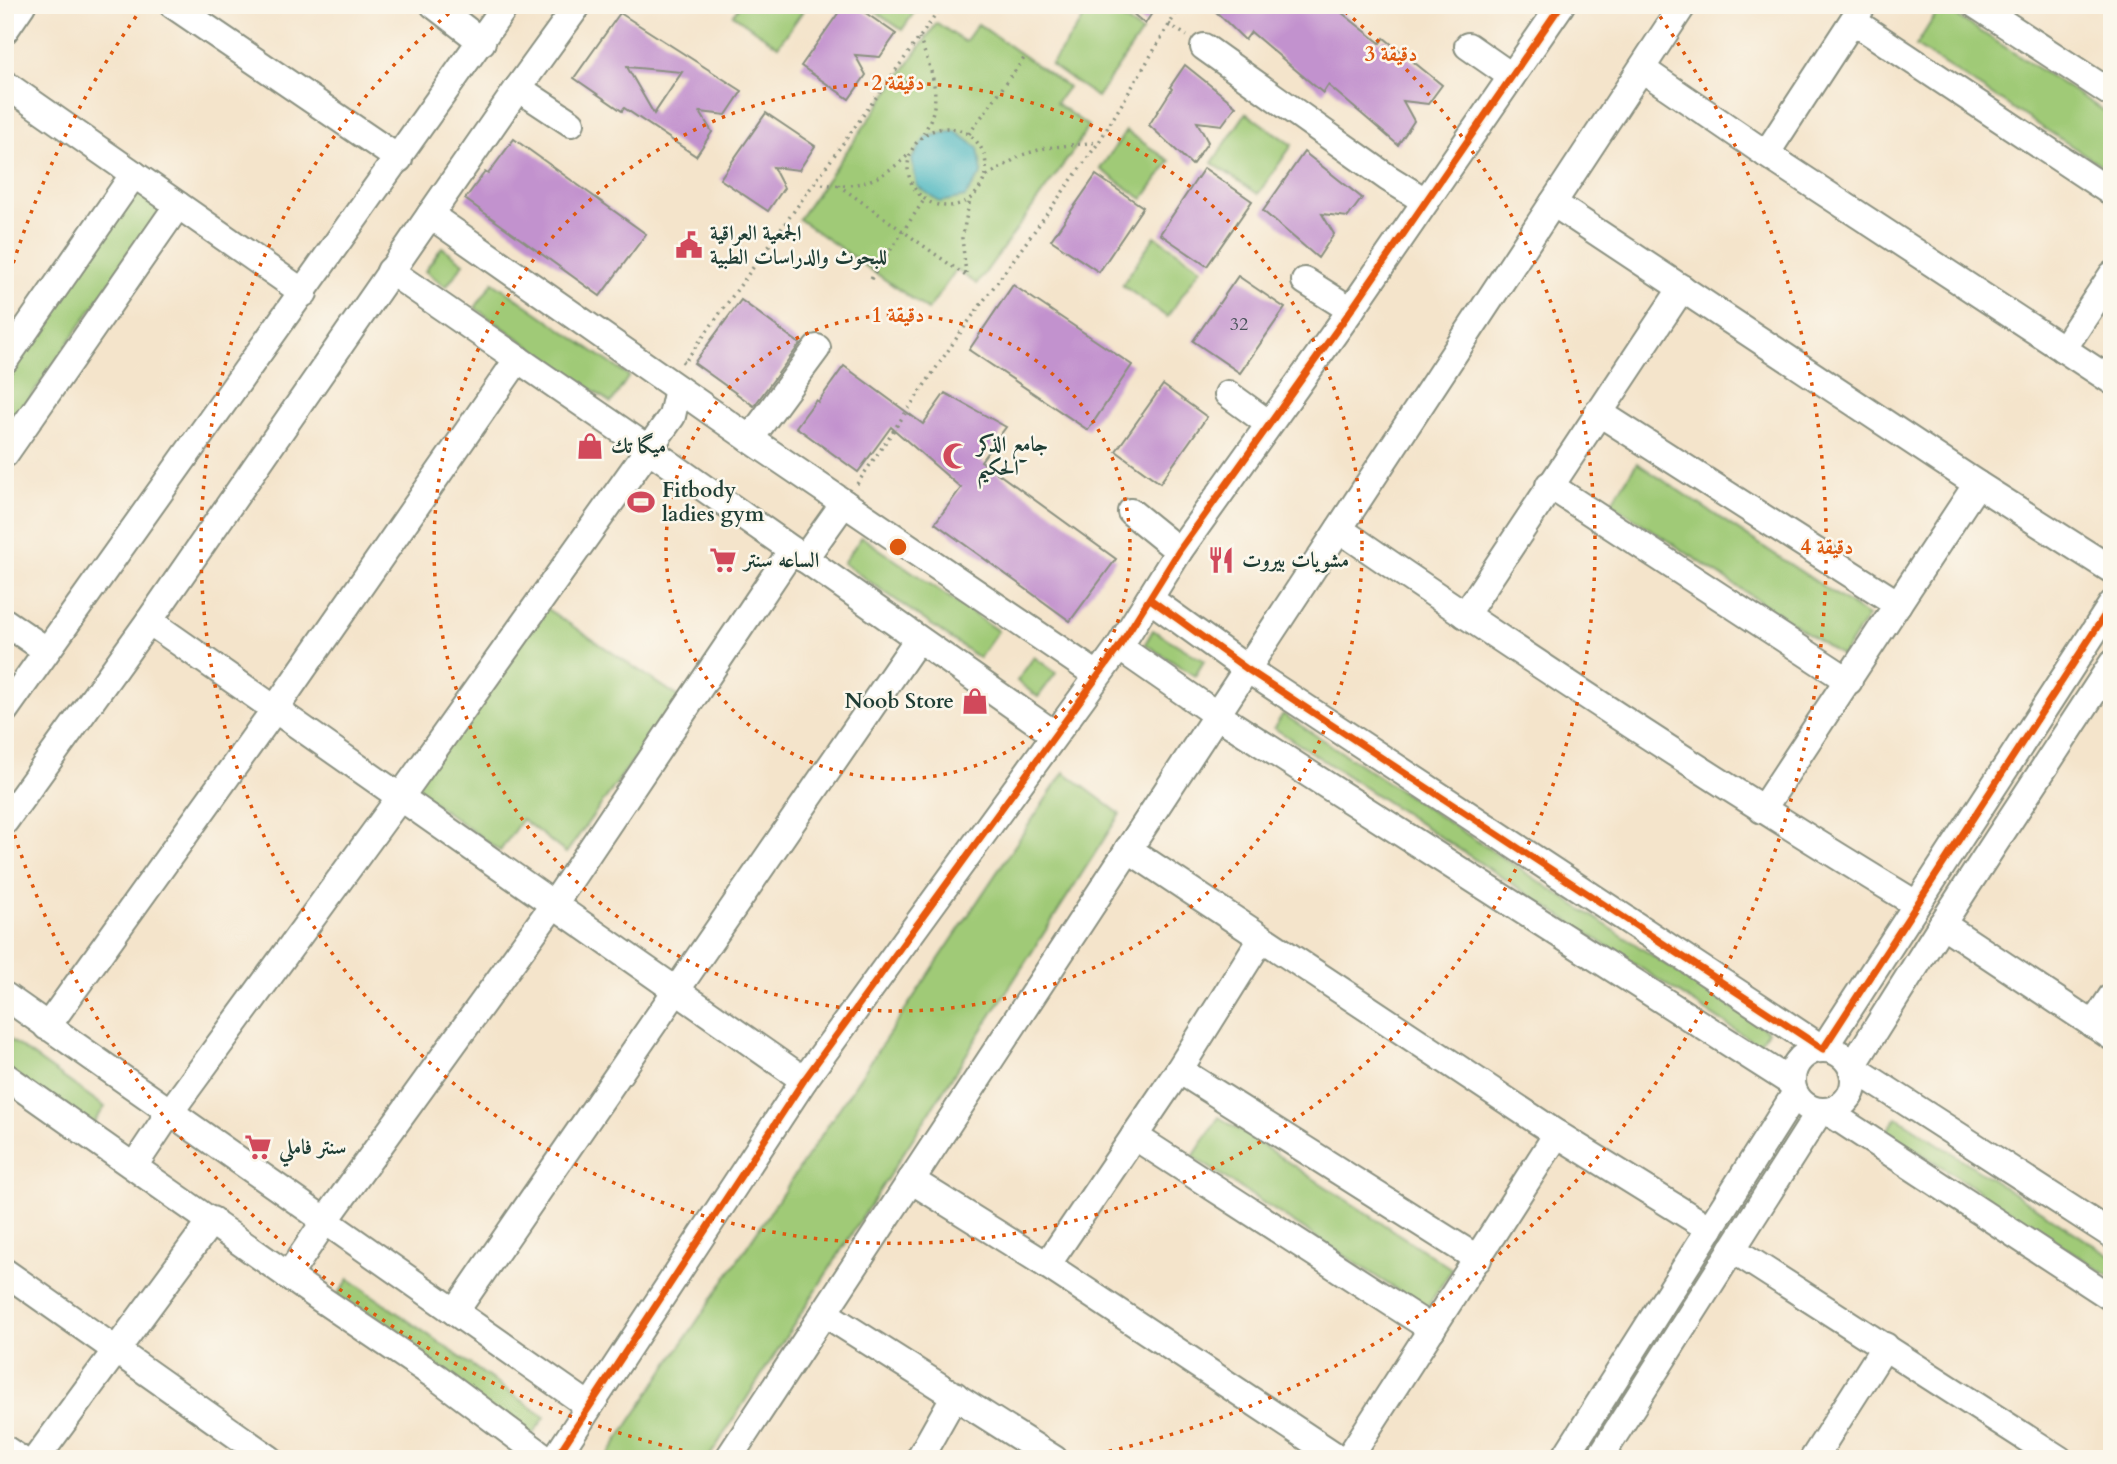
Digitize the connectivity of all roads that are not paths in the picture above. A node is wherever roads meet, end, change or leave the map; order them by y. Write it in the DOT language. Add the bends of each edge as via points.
graph roads {
  1 [pos="22,5"];
  2 [pos="173,5"];
  3 [pos="434,5"];
  4 [pos="506,5"];
  5 [pos="578,5"];
  6 [pos="1561,5"];
  7 [pos="1976,5"];
  8 [pos="1677,8"];
  9 [pos="1858,13"];
  10 [pos="5,30"];
  11 [pos="482,42"];
  12 [pos="1468,46"];
  13 [pos="1204,47"];
  14 [pos="1642,69"];
  15 [pos="1511,76"];
  16 [pos="5,84"];
  17 [pos="518,88"];
  18 [pos="2112,94"];
  19 [pos="570,123"];
  20 [pos="1766,154"];
  21 [pos="399,159"];
  22 [pos="134,174"];
  23 [pos="2112,193"];
  24 [pos="1425,201"];
  25 [pos="1553,203"];
  26 [pos="178,205"];
  27 [pos="430,215"];
  28 [pos="390,271"];
  29 [pos="2112,275"];
  30 [pos="1306,281"];
  31 [pos="1682,288"];
  32 [pos="304,293"];
  33 [pos="1351,310"];
  34 [pos="817,348"];
  35 [pos="2063,349"];
  36 [pos="518,359"];
  37 [pos="5,360"];
  38 [pos="2112,381"];
  39 [pos="678,389"];
  40 [pos="1228,394"];
  41 [pos="1598,412"];
  42 [pos="1269,424"];
  43 [pos="750,439"];
  44 [pos="647,448"];
  45 [pos="5,454"];
  46 [pos="1977,484"];
  47 [pos="1549,485"];
  48 [pos="844,503"];
  49 [pos="1131,512"];
  50 [pos="1339,529"];
  51 [pos="1179,551"];
  52 [pos="798,555"];
  53 [pos="2112,570"];
  54 [pos="1150,599"];
  55 [pos="1898,604"];
  56 [pos="2112,604"];
  57 [pos="1465,615"];
  58 [pos="149,621"];
  59 [pos="5,622"];
  60 [pos="918,639"];
  61 [pos="1119,647"];
  62 [pos="46,650"];
  63 [pos="2112,664"];
  64 [pos="1247,669"];
  65 [pos="1097,675"];
  66 [pos="1849,681"];
  67 [pos="275,709"];
  68 [pos="5,710"];
  69 [pos="1217,715"];
  70 [pos="1054,734"];
  71 [pos="401,796"];
  72 [pos="1762,810"];
  73 [pos="5,821"];
  74 [pos="1128,849"];
  75 [pos="554,904"];
  76 [pos="1916,904"];
  77 [pos="1942,924"];
  78 [pos="1261,939"];
  79 [pos="676,990"];
  80 [pos="5,996"];
  81 [pos="2112,996"];
  82 [pos="47,1027"];
  83 [pos="2103,1031"];
  84 [pos="1823,1049"];
  85 [pos="1852,1067"];
  86 [pos="1179,1070"];
  87 [pos="5,1076"];
  88 [pos="804,1080"];
  89 [pos="1794,1089"];
  90 [pos="1823,1111"];
  91 [pos="170,1112"];
  92 [pos="1557,1134"];
  93 [pos="1134,1136"];
  94 [pos="134,1166"];
  95 [pos="911,1180"];
  96 [pos="212,1220"];
  97 [pos="325,1221"];
  98 [pos="1710,1228"];
  99 [pos="2112,1235"];
  100 [pos="1732,1249"];
  101 [pos="1478,1259"];
  102 [pos="1047,1265"];
  103 [pos="5,1272"];
  104 [pos="288,1276"];
  105 [pos="2112,1298"];
  106 [pos="455,1312"];
  107 [pos="824,1313"];
  108 [pos="1432,1329"];
  109 [pos="1885,1346"];
  110 [pos="117,1351"];
  111 [pos="955,1395"];
  112 [pos="589,1406"];
  113 [pos="5,1449"];
  114 [pos="20,1459"];
  115 [pos="36,1459"];
  116 [pos="270,1459"];
  117 [pos="547,1459"];
  118 [pos="555,1459"];
  119 [pos="728,1459"];
  120 [pos="919,1459"];
  121 [pos="1054,1459"];
  122 [pos="1340,1459"];
  123 [pos="1348,1459"];
  124 [pos="1564,1459"];
  125 [pos="1599,1459"];
  126 [pos="1813,1459"];
  127 [pos="2059,1459"];
  1 -- 10 [label="street"];
  2 -- 21 [label="street"];
  3 -- 11 [label="street"];
  4 -- 11 [label="street"];
  5 -- 17 [label="street"];
  6 -- 15 [label="street"];
  7 -- 18 [label="street"];
  8 -- 14 [label="street"];
  9 -- 20 [label="street"];
  9 -- 23 [label="street"];
  11 -- 21 [label="street"];
  12 -- 15 [label="street"];
  13 -- 24 [label="street"];
  14 -- 20 [label="street"];
  14 -- 25 [label="street"];
  15 -- 24 [label="street"];
  16 -- 22 [label="street"];
  17 -- 19 [label="street"];
  17 -- 27 [label="street"];
  20 -- 35 [label="street"];
  21 -- 32 [label="street"];
  22 -- 26 [label="street"];
  22 -- 37 [label="street"];
  24 -- 33 [label="street"];
  25 -- 31 [label="street"];
  25 -- 50 [label="street"];
  26 -- 32 [label="street"];
  26 -- 45 [label="street"];
  27 -- 28 [label="street"];
  27 -- 39 [label="street"];
  28 -- 36 [label="street"];
  28 -- 58 [label="street"];
  29 -- 35 [label="street"];
  30 -- 33 [label="street"];
  31 -- 41 [label="street"];
  31 -- 46 [label="street"];
  32 -- 62 [label="street"];
  33 -- 42 [label="street"];
  34 -- 43 [label="street"];
  35 -- 38 [label="street"];
  36 -- 44 [label="street"];
  36 -- 67 [label="street"];
  39 -- 43 [label="street"];
  39 -- 44 [label="street" via="671,416"];
  40 -- 42 [label="street"];
  41 -- 47 [label="street"];
  41 -- 55 [label="street"];
  42 -- 51 [label="street"];
  43 -- 48 [label="street"];
  44 -- 52 [label="street"];
  44 -- 71 [label="street"];
  46 -- 53 [label="street"];
  46 -- 55 [label="street"];
  47 -- 57 [label="street"];
  47 -- 66 [label="street"];
  48 -- 52 [label="street"];
  48 -- 65 [label="street"];
  49 -- 51 [label="street"];
  50 -- 57 [label="street"];
  50 -- 64 [label="street"];
  51 -- 54 [label="street"];
  52 -- 60 [label="street"];
  52 -- 75 [label="street"];
  54 -- 61 [label="street"];
  54 -- 64 [label="street"];
  55 -- 66 [label="street"];
  56 -- 76 [label="street"];
  57 -- 72 [label="street"];
  58 -- 67 [label="street"];
  58 -- 73 [label="street"];
  59 -- 62 [label="street"];
  60 -- 70 [label="street"];
  60 -- 79 [label="street"];
  61 -- 65 [label="street"];
  61 -- 69 [label="street"];
  62 -- 68 [label="street"];
  63 -- 77 [label="street"];
  64 -- 69 [label="street"];
  64 -- 84 [label="street"];
  65 -- 70 [label="street"];
  66 -- 72 [label="street"];
  67 -- 71 [label="street"];
  67 -- 82 [label="street"];
  69 -- 74 [label="street"];
  69 -- 89 [label="street"];
  70 -- 88 [label="street"];
  71 -- 75 [label="street"];
  71 -- 91 [label="street"];
  72 -- 76 [label="street"];
  74 -- 78 [label="street"];
  74 -- 95 [label="street"];
  75 -- 79 [label="street"];
  75 -- 97 [label="street"];
  76 -- 84 [label="street"];
  77 -- 83 [label="street"];
  77 -- 85 [label="street"];
  78 -- 86 [label="street"];
  78 -- 92 [label="street"];
  79 -- 88 [label="street"];
  79 -- 106 [label="street"];
  80 -- 82 [label="street"];
  81 -- 83 [label="street"];
  82 -- 91 [label="street"];
  84 -- 85 [label="street" via="1838,1053"];
  84 -- 89 [label="street" via="1802,1058 1793,1074"];
  85 -- 90 [label="street" via="1850,1095 1844,1103"];
  85 -- 99 [label="street"];
  86 -- 93 [label="street"];
  86 -- 101 [label="street"];
  87 -- 94 [label="street"];
  88 -- 112 [label="street"];
  89 -- 90 [label="street" via="1802,1102"];
  89 -- 98 [label="street"];
  90 -- 100 [label="street"];
  90 -- 105 [label="street"];
  91 -- 94 [label="street"];
  91 -- 97 [label="street"];
  92 -- 98 [label="street"];
  92 -- 101 [label="street"];
  93 -- 102 [label="street"];
  93 -- 108 [label="street"];
  94 -- 96 [label="street"];
  95 -- 102 [label="street"];
  95 -- 107 [label="street"];
  96 -- 104 [label="street"];
  96 -- 110 [label="street"];
  97 -- 104 [label="street"];
  97 -- 106 [label="street"];
  98 -- 124 [label="street"];
  100 -- 109 [label="street"];
  100 -- 125 [label="street"];
  101 -- 108 [label="street"];
  102 -- 122 [label="street"];
  103 -- 110 [label="street"];
  104 -- 117 [label="street"];
  106 -- 112 [label="street"];
  107 -- 111 [label="street"];
  107 -- 119 [label="street"];
  108 -- 123 [label="street"];
  109 -- 126 [label="street"];
  109 -- 127 [label="street"];
  110 -- 115 [label="street"];
  110 -- 116 [label="street"];
  111 -- 120 [label="street"];
  111 -- 121 [label="street"];
  112 -- 118 [label="street"];
  113 -- 114 [label="street"];
}
